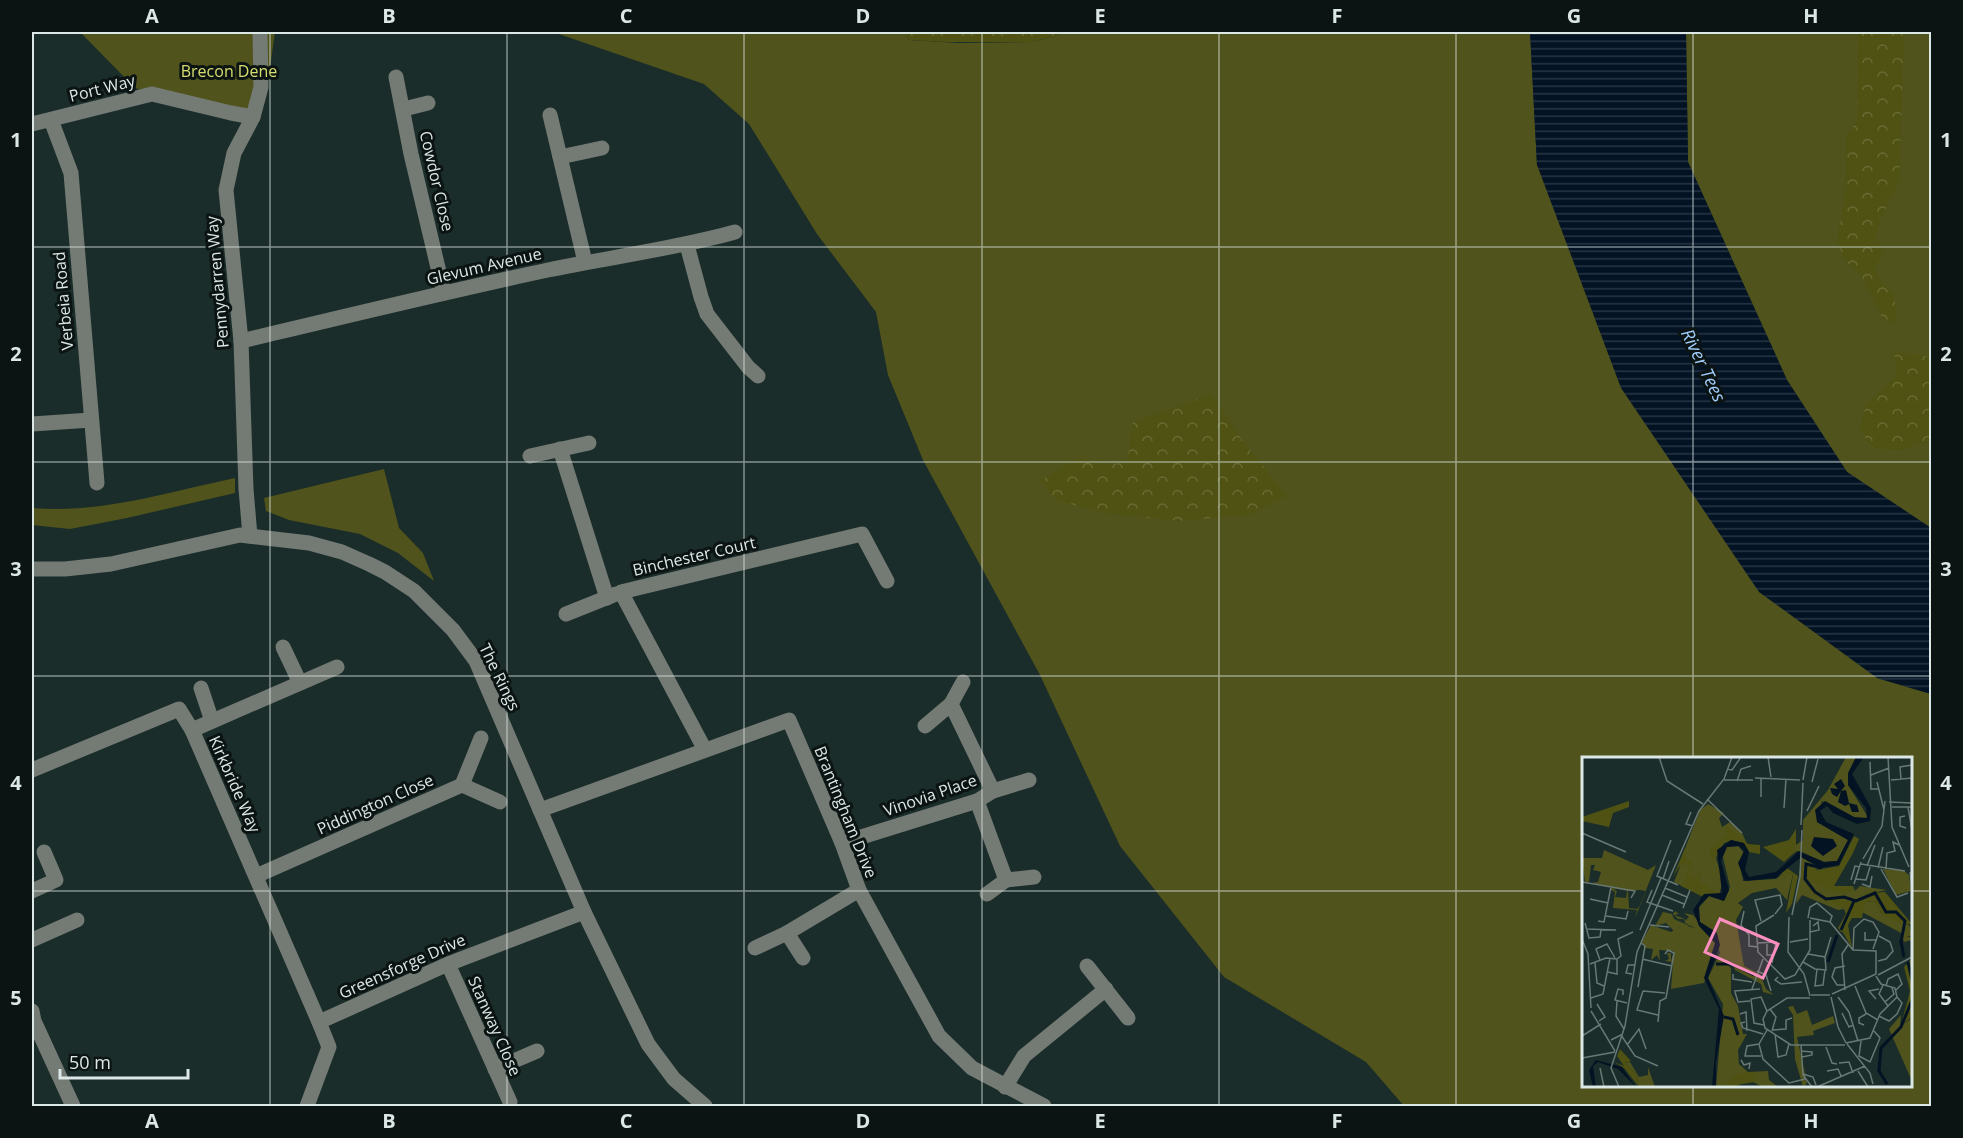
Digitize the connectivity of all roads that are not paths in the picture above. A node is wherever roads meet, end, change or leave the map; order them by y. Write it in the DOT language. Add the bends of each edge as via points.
graph roads {
  1 [pos="260,32"];
  2 [pos="396,76"];
  3 [pos="428,103"];
  4 [pos="404,109"];
  5 [pos="550,115"];
  6 [pos="253,117"];
  7 [pos="51,120"];
  8 [pos="32,124"];
  9 [pos="602,148"];
  10 [pos="560,158"];
  11 [pos="735,232"];
  12 [pos="687,245"];
  13 [pos="585,262"];
  14 [pos="444,293"];
  15 [pos="241,341"];
  16 [pos="758,375"];
  17 [pos="91,420"];
  18 [pos="32,424"];
  19 [pos="589,443"];
  20 [pos="560,449"];
  21 [pos="530,456"];
  22 [pos="97,483"];
  23 [pos="250,536"];
  24 [pos="32,569"];
  25 [pos="887,581"];
  26 [pos="614,595"];
  27 [pos="566,614"];
  28 [pos="283,647"];
  29 [pos="337,667"];
  30 [pos="963,682"];
  31 [pos="300,683"];
  32 [pos="201,688"];
  33 [pos="951,704"];
  34 [pos="212,721"];
  35 [pos="925,726"];
  36 [pos="192,730"];
  37 [pos="481,738"];
  38 [pos="705,750"];
  39 [pos="32,770"];
  40 [pos="1029,780"];
  41 [pos="462,785"];
  42 [pos="993,792"];
  43 [pos="977,801"];
  44 [pos="500,802"];
  45 [pos="540,810"];
  46 [pos="842,843"];
  47 [pos="44,852"];
  48 [pos="256,876"];
  49 [pos="1034,877"];
  50 [pos="1006,880"];
  51 [pos="859,890"];
  52 [pos="32,891"];
  53 [pos="987,894"];
  54 [pos="584,912"];
  55 [pos="77,920"];
  56 [pos="787,933"];
  57 [pos="32,940"];
  58 [pos="755,948"];
  59 [pos="803,958"];
  60 [pos="448,964"];
  61 [pos="1087,966"];
  62 [pos="1106,990"];
  63 [pos="32,1018"];
  64 [pos="1128,1018"];
  65 [pos="320,1022"];
  66 [pos="537,1051"];
  67 [pos="495,1069"];
  68 [pos="1005,1087"];
  69 [pos="510,1102"];
  70 [pos="73,1107"];
  71 [pos="307,1107"];
  72 [pos="705,1107"];
  73 [pos="1044,1107"];
  1 -- 6 [label="street, Pennydarren Way" via="261,87"];
  2 -- 4 [label="street, Cowdor Close"];
  3 -- 4 [label="street"];
  4 -- 14 [label="street, Cowdor Close"];
  5 -- 10 [label="street"];
  6 -- 7 [label="street, Port Way" via="152,94"];
  6 -- 15 [label="street, Pennydarren Way" via="234,153 226,190"];
  7 -- 8 [label="street, Port Way"];
  7 -- 17 [label="street, Verbeia Road" via="71,173"];
  9 -- 10 [label="street"];
  10 -- 13 [label="street"];
  11 -- 12 [label="street, Glevum Avenue"];
  12 -- 13 [label="street, Glevum Avenue"];
  12 -- 16 [label="street" via="707,314"];
  13 -- 14 [label="street, Glevum Avenue"];
  14 -- 15 [label="street, Glevum Avenue"];
  15 -- 23 [label="street, Pennydarren Way"];
  17 -- 18 [label="street"];
  17 -- 22 [label="street, Verbeia Road"];
  19 -- 20 [label="street"];
  20 -- 21 [label="street"];
  20 -- 26 [label="street"];
  23 -- 24 [label="street, The Rings" via="111,564"];
  23 -- 45 [label="street, The Rings" via="309,543 342,552 386,572 422,598 476,661"];
  25 -- 26 [label="street, Binchester Court" via="862,534"];
  26 -- 27 [label="street"];
  26 -- 38 [label="street, Binchester Court"];
  28 -- 31 [label="street"];
  29 -- 31 [label="street"];
  30 -- 33 [label="street"];
  31 -- 34 [label="street"];
  32 -- 34 [label="street"];
  33 -- 35 [label="street"];
  33 -- 42 [label="street"];
  34 -- 36 [label="street"];
  36 -- 39 [label="street, Kirkbride Way" via="179,709"];
  36 -- 48 [label="street, Kirkbride Way"];
  37 -- 41 [label="street"];
  38 -- 45 [label="street, Brantingham Drive"];
  38 -- 46 [label="street, Brantingham Drive" via="789,720"];
  40 -- 42 [label="street, Vinovia Place"];
  41 -- 44 [label="street"];
  41 -- 48 [label="street, Piddington Close"];
  42 -- 43 [label="street, Vinovia Place"];
  43 -- 46 [label="street, Vinovia Place"];
  43 -- 50 [label="street"];
  45 -- 54 [label="street, The Rings"];
  46 -- 51 [label="street, Brantingham Drive"];
  47 -- 52 [label="street" via="56,880"];
  48 -- 65 [label="street, Kirkbride Way"];
  49 -- 50 [label="street"];
  50 -- 53 [label="street"];
  51 -- 56 [label="street"];
  51 -- 68 [label="street, Brantingham Drive" via="939,1036 972,1068"];
  54 -- 60 [label="street, Greensforge Drive"];
  54 -- 72 [label="street, The Rings" via="648,1044 674,1079"];
  55 -- 57 [label="street"];
  56 -- 58 [label="street"];
  56 -- 59 [label="street"];
  60 -- 65 [label="street, Greensforge Drive"];
  60 -- 67 [label="street, Stanway Close"];
  61 -- 62 [label="street"];
  62 -- 64 [label="street"];
  62 -- 68 [label="street" via="1024,1056"];
  63 -- 70 [label="street"];
  65 -- 71 [label="street" via="329,1047"];
  66 -- 67 [label="street"];
  67 -- 69 [label="street, Stanway Close"];
  68 -- 73 [label="street, Brantingham Drive"];
}
